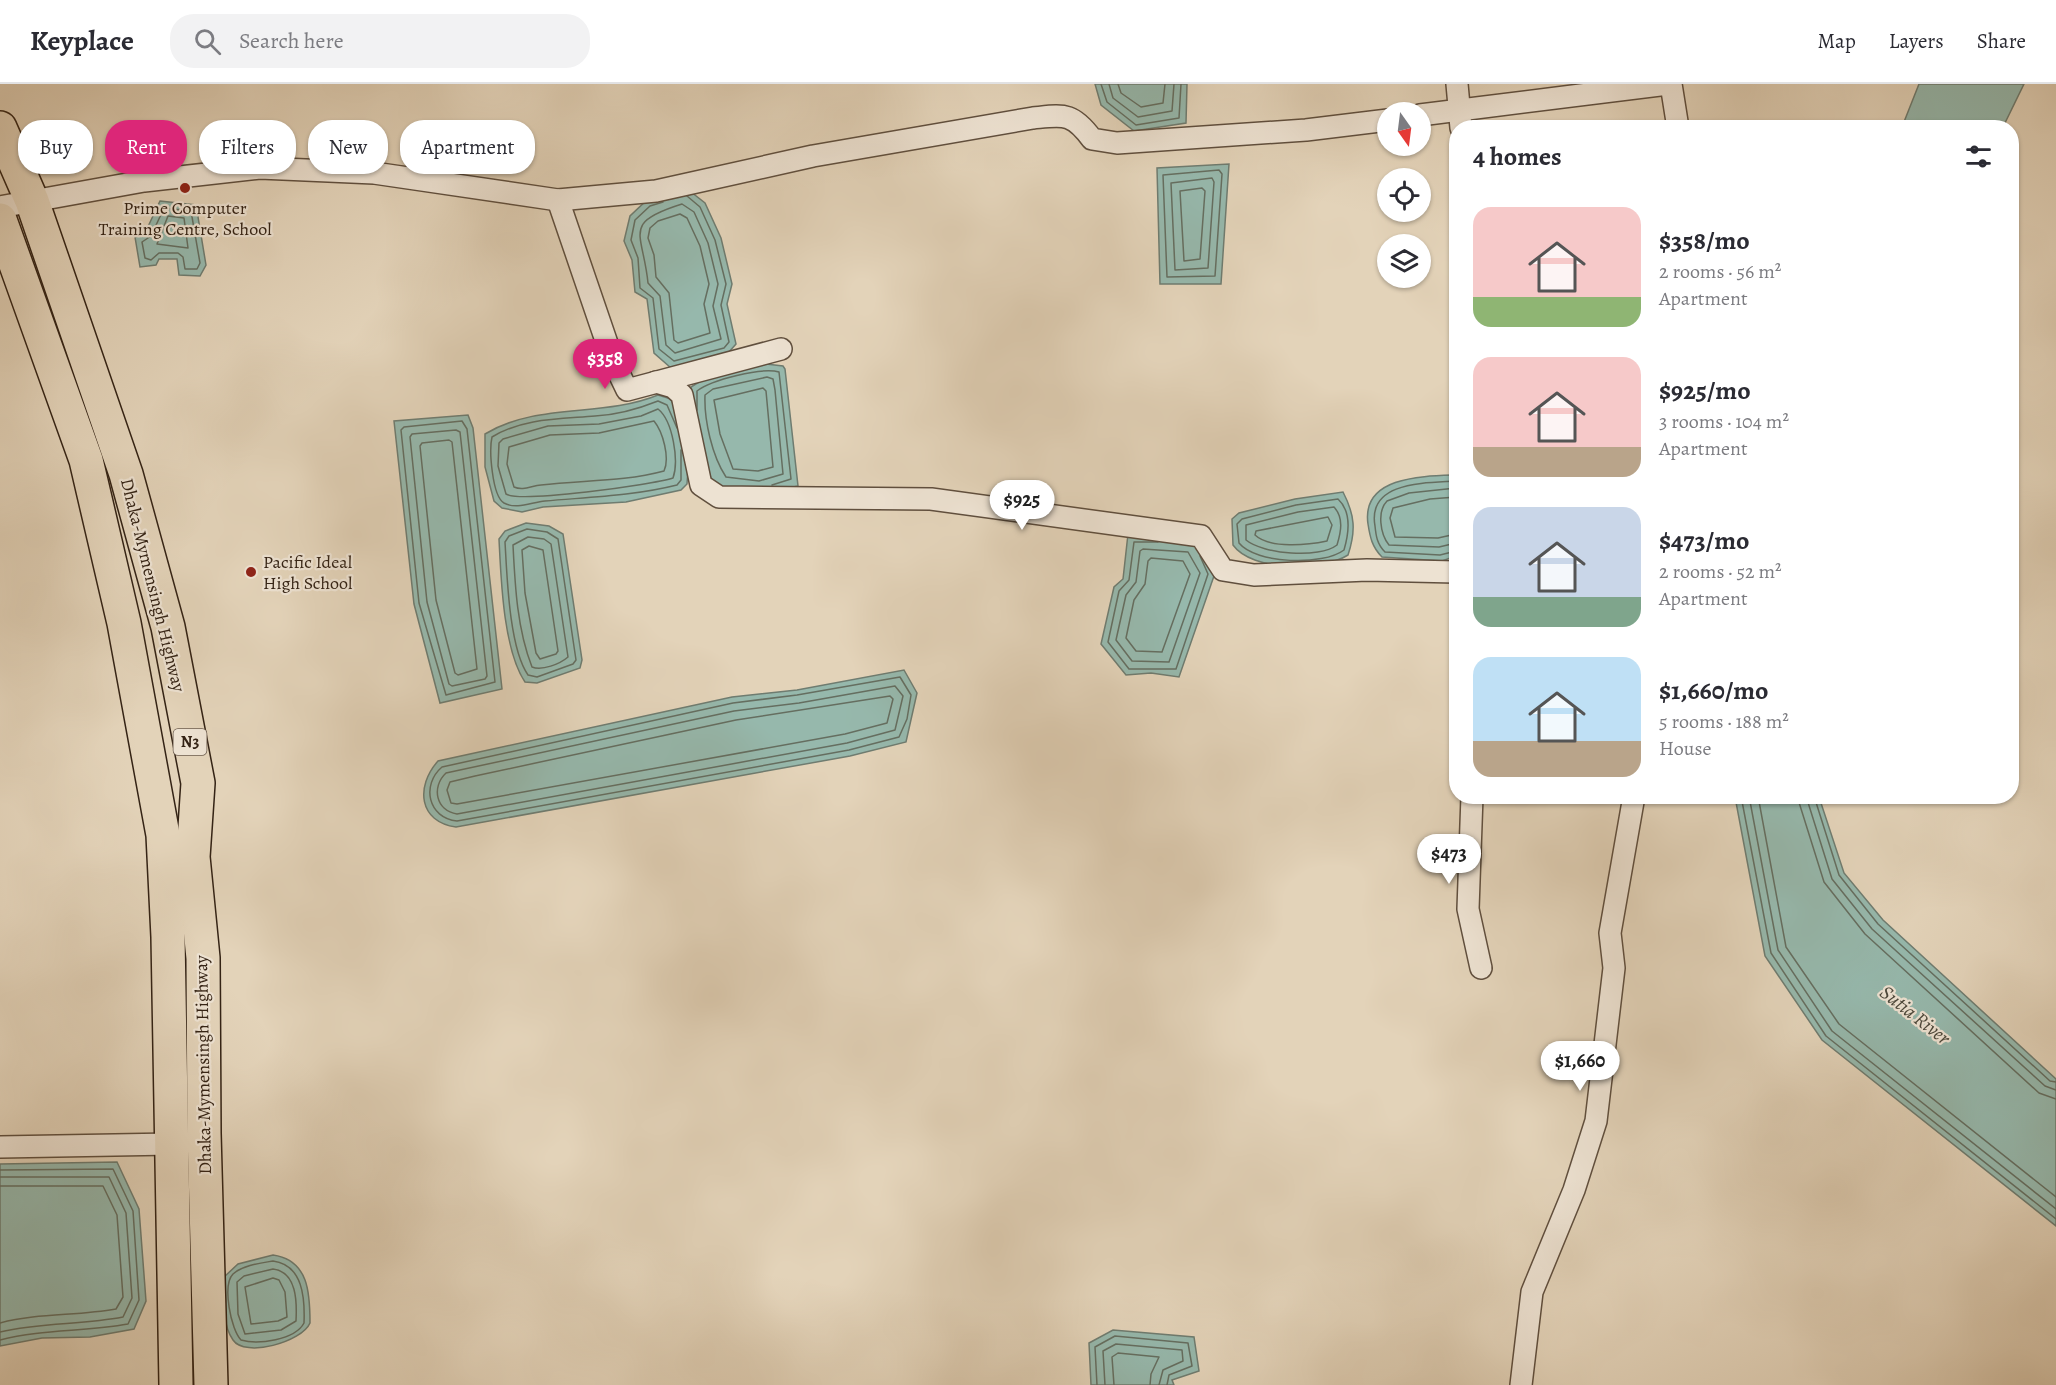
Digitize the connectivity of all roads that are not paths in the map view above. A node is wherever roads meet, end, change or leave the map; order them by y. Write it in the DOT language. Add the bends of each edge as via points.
graph roads {
  1 [pos="1457,84"];
  2 [pos="1669,84"];
  3 [pos="1431,116"];
  4 [pos="1461,119"];
  5 [pos="1676,120"];
  6 [pos="1377,121"];
  7 [pos="0,128"];
  8 [pos="558,200"];
  9 [pos="32,201"];
  10 [pos="0,207"];
  11 [pos="0,220"];
  12 [pos="781,349"];
  13 [pos="656,382"];
  14 [pos="1449,572"];
  15 [pos="1472,804"];
  16 [pos="1633,804"];
  17 [pos="1481,968"];
  18 [pos="172,1144"];
  19 [pos="0,1146"];
  20 [pos="176,1385"];
  21 [pos="211,1385"];
  22 [pos="1521,1385"];
  1 -- 4 [label="street"];
  2 -- 4 [label="street"];
  2 -- 5 [label="street"];
  3 -- 4 [label="street"];
  6 -- 8 [label="street" via="1117,143 1092,139 1080,123 1066,115 1033,118 813,156 656,191"];
  7 -- 9 [label="highway, Dhaka-Mymensingh Highway / N3"];
  8 -- 9 [label="street" via="374,173 260,168 144,181"];
  8 -- 13 [label="street" via="613,361 627,390"];
  9 -- 10 [label="street"];
  9 -- 21 [label="highway, Dhaka-Mymensingh Highway / N3" via="126,474 168,627 198,783 193,856 202,958"];
  11 -- 18 [label="highway, Dhaka-Mymensingh Highway / N3" via="86,460 144,725 163,835"];
  12 -- 13 [label="street"];
  13 -- 14 [label="street" via="673,387 682,395 701,485 718,497 931,499 1201,536 1223,570 1254,574"];
  15 -- 17 [label="street" via="1468,909"];
  16 -- 22 [label="street" via="1610,933 1614,968 1596,1120 1574,1190 1532,1292"];
  18 -- 19 [label="street"];
  18 -- 20 [label="highway, Dhaka-Mymensingh Highway / N3"];
}
